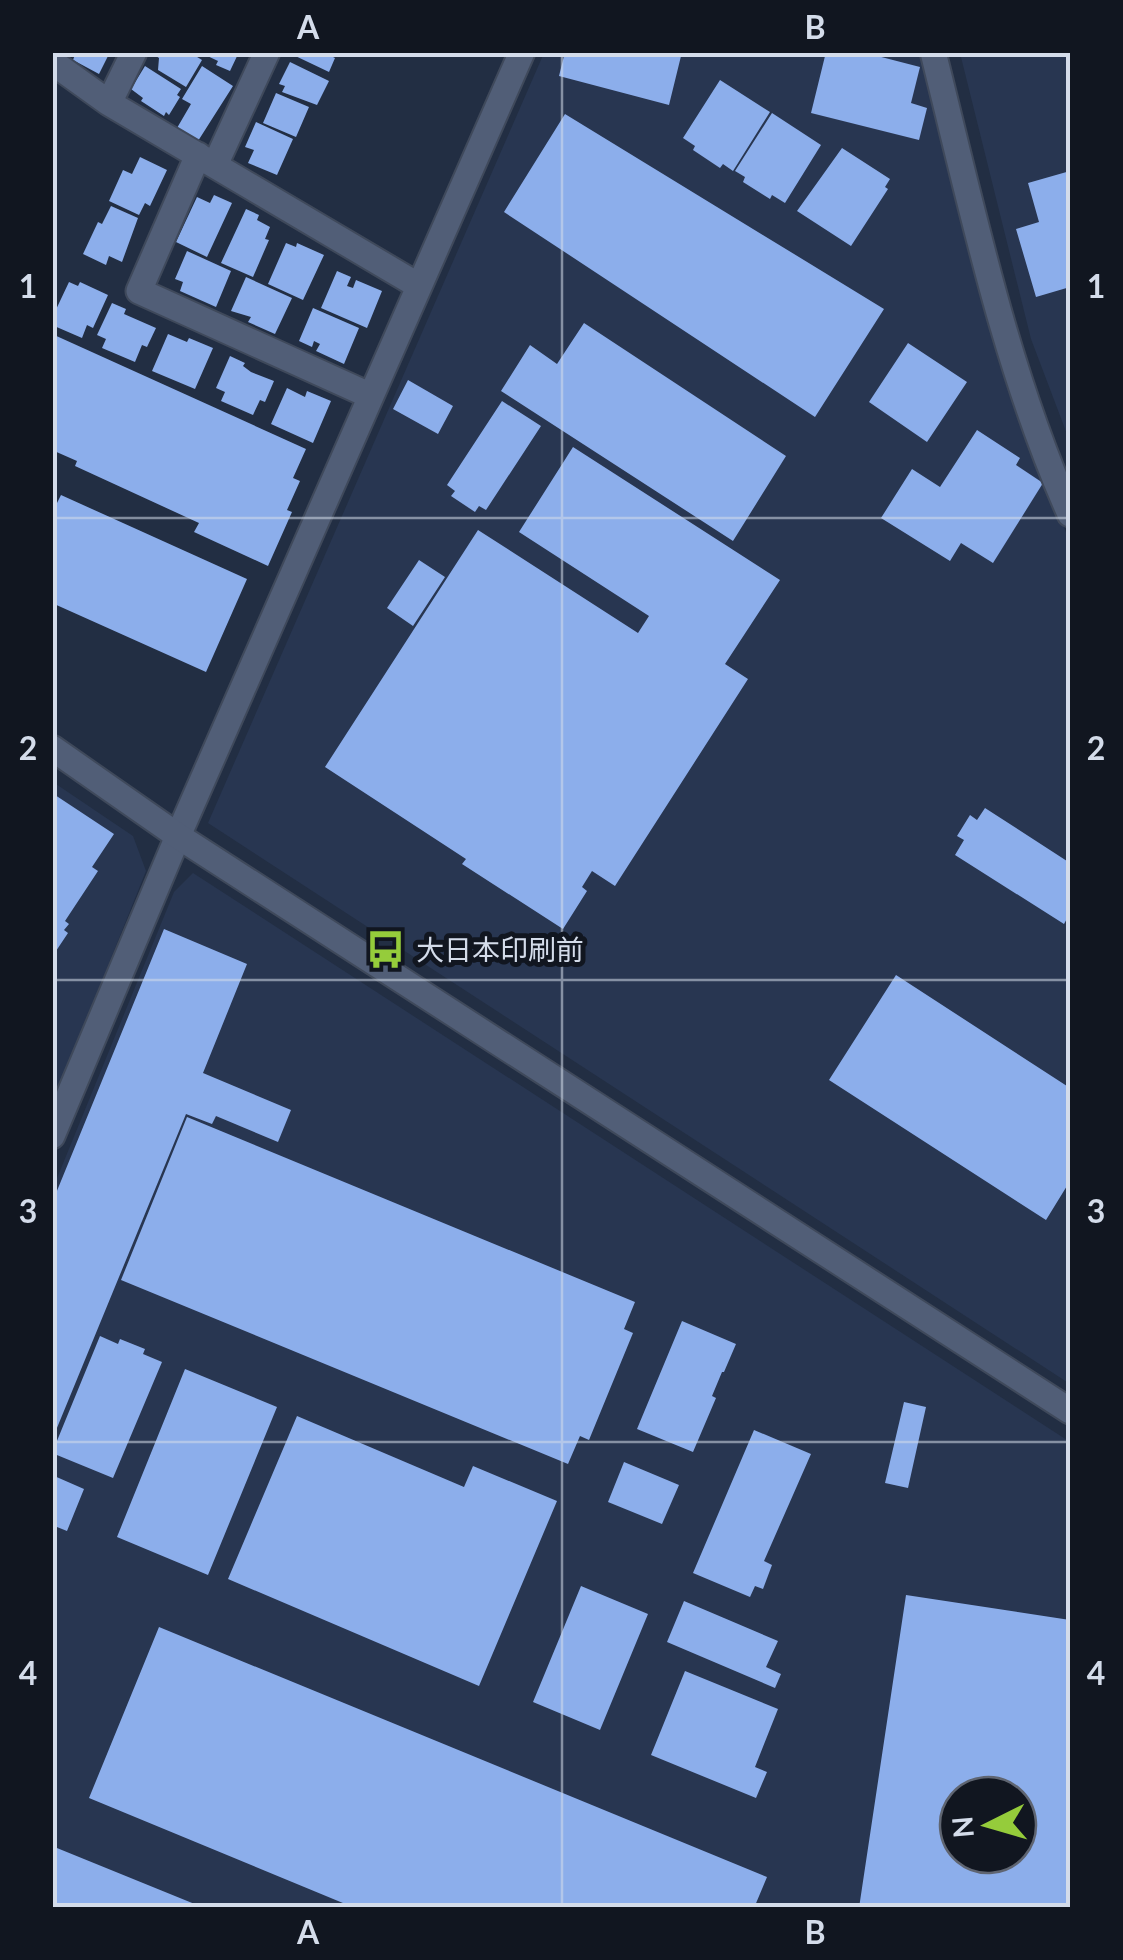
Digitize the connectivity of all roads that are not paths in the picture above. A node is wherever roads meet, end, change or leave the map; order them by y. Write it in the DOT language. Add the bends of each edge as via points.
graph roads {
  1 [pos="134,52"];
  2 [pos="267,52"];
  3 [pos="522,52"];
  4 [pos="933,52"];
  5 [pos="52,62"];
  6 [pos="109,103"];
  7 [pos="206,160"];
  8 [pos="419,286"];
  9 [pos="371,396"];
  10 [pos="1070,514"];
  11 [pos="52,748"];
  12 [pos="178,836"];
  13 [pos="52,1136"];
  14 [pos="1070,1410"];
  1 -- 6 [label="street"];
  2 -- 7 [label="street"];
  3 -- 8 [label="street"];
  4 -- 10 [label="street" via="998,312"];
  5 -- 6 [label="street"];
  6 -- 7 [label="street"];
  7 -- 8 [label="street"];
  7 -- 9 [label="street" via="138,291"];
  8 -- 9 [label="street"];
  9 -- 12 [label="street"];
  11 -- 12 [label="street"];
  12 -- 13 [label="street"];
  12 -- 14 [label="street"];
}
